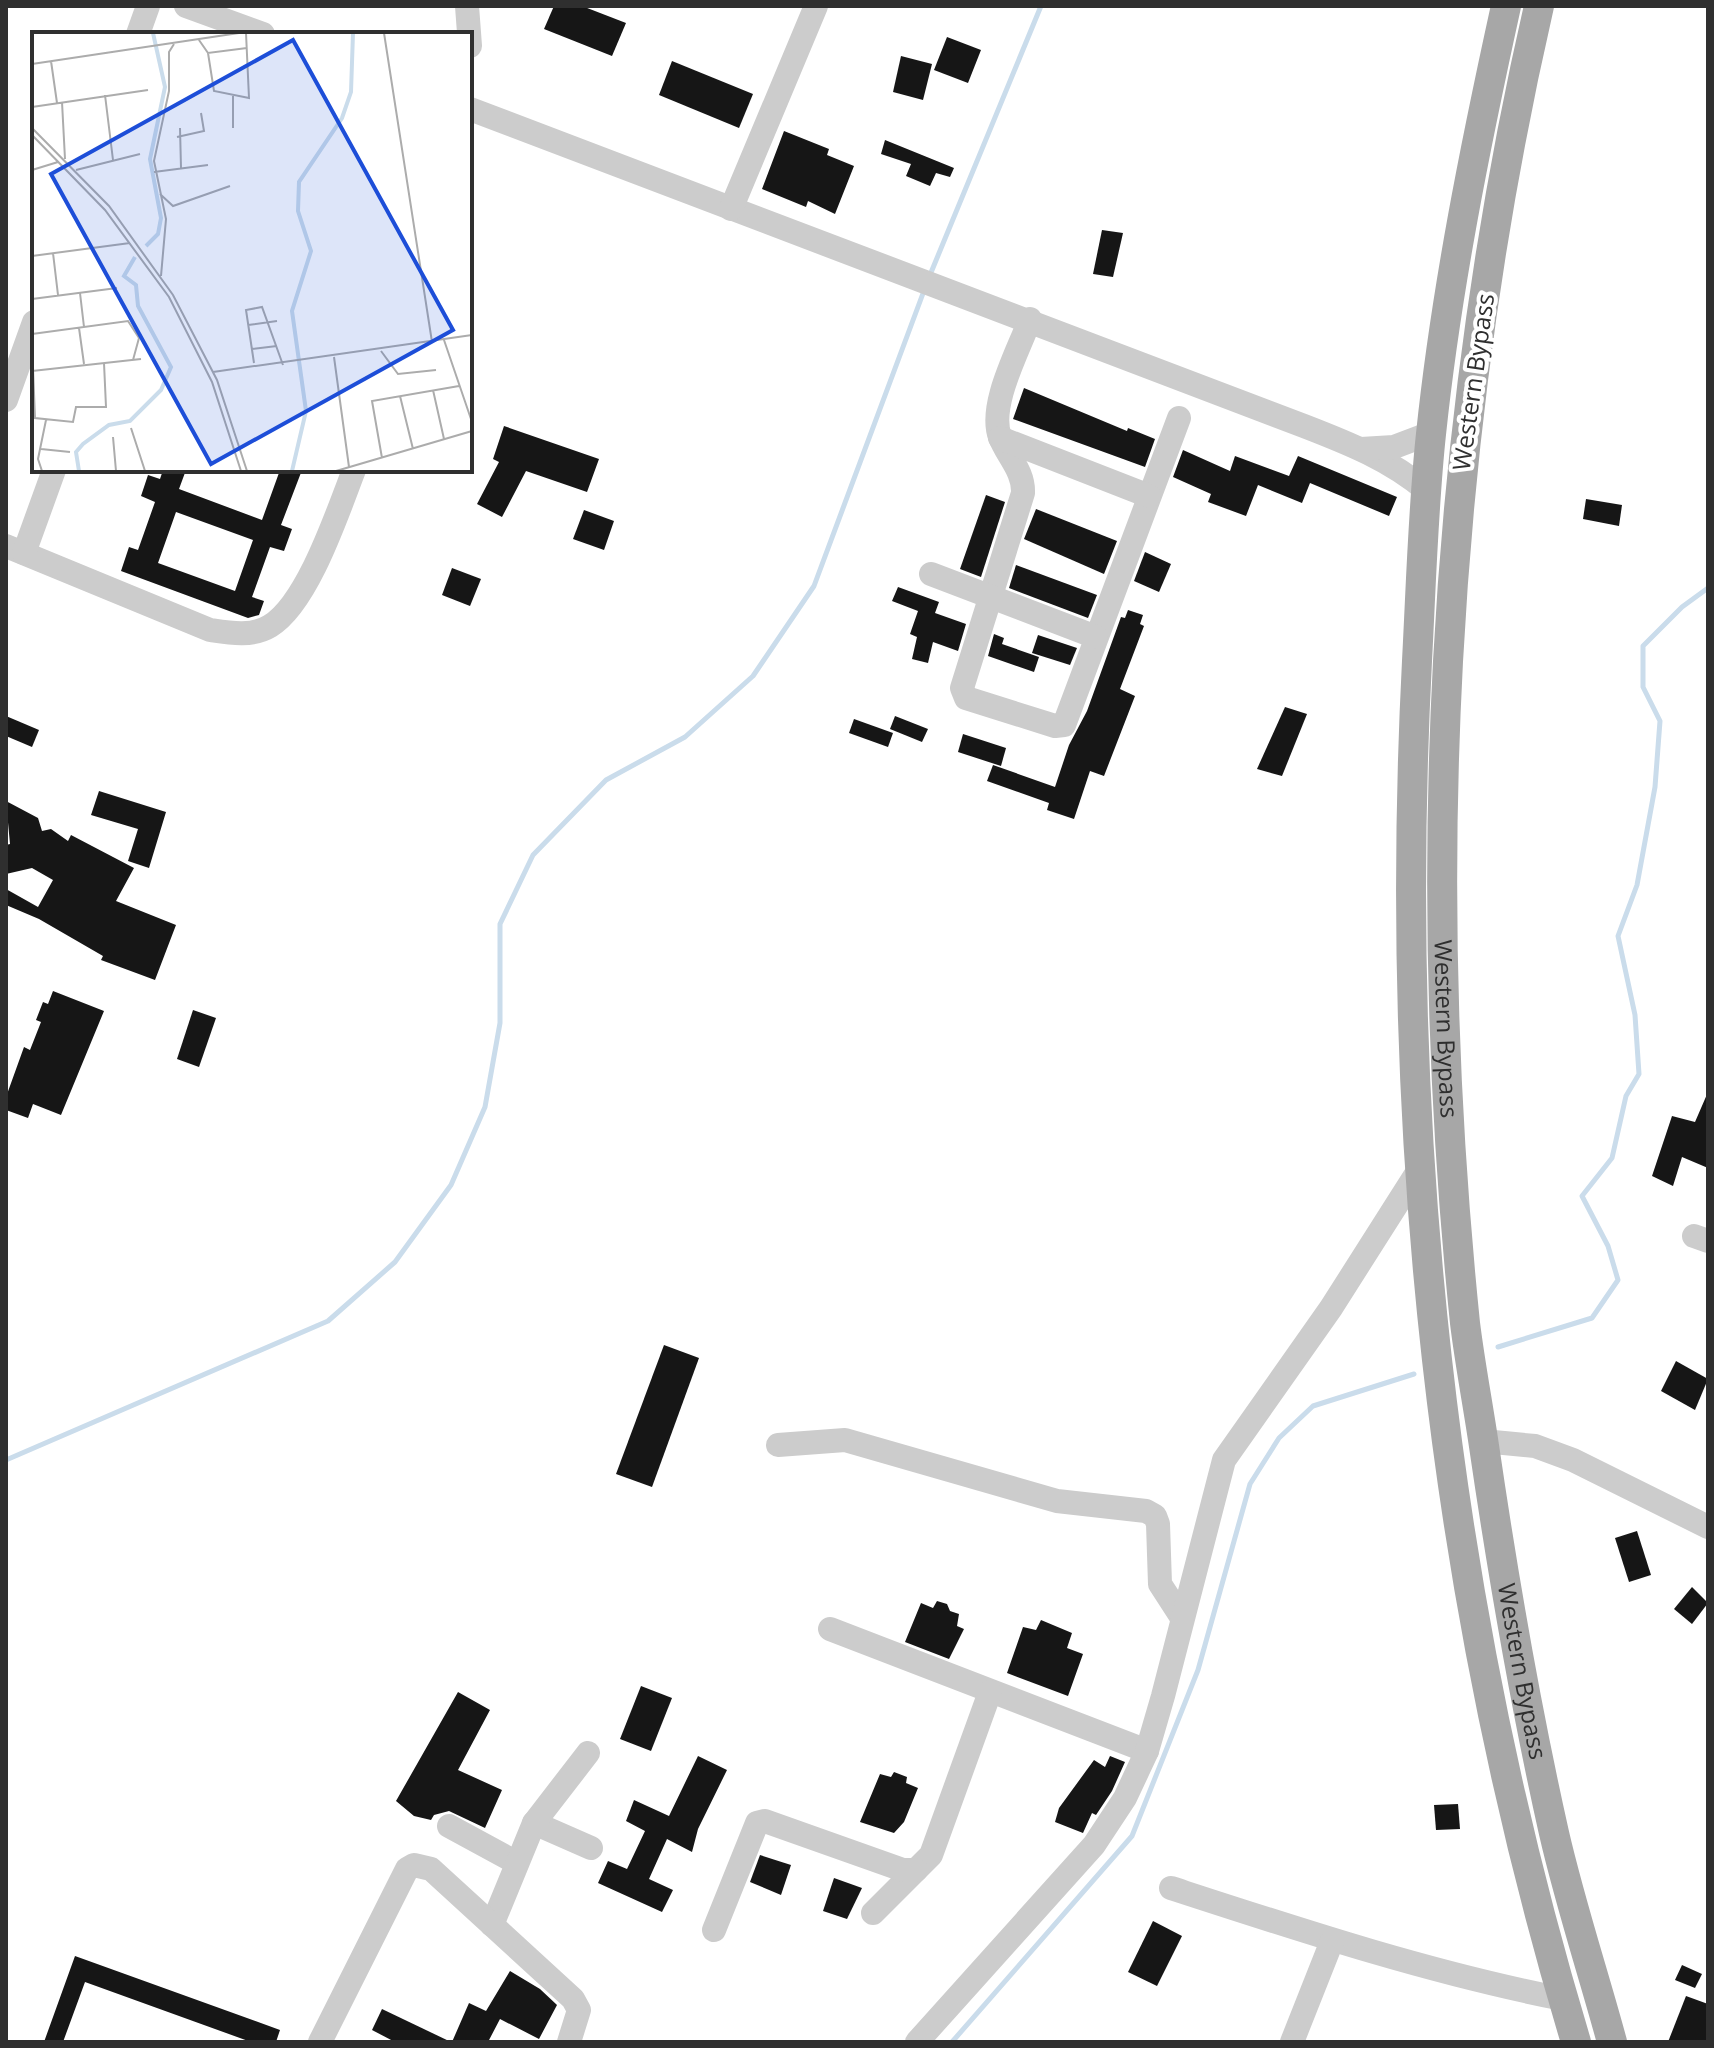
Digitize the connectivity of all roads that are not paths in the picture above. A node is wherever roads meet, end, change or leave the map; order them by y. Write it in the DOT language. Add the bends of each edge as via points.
graph roads {
  1 [pos="148,6"];
  2 [pos="186,6"];
  3 [pos="467,6"];
  4 [pos="816,6"];
  5 [pos="1506,6"];
  6 [pos="1539,6"];
  7 [pos="139,32"];
  8 [pos="258,32"];
  9 [pos="469,32"];
  10 [pos="472,110"];
  11 [pos="731,209"];
  12 [pos="1030,319"];
  13 [pos="32,328"];
  14 [pos="6,400"];
  15 [pos="1179,418"];
  16 [pos="1431,433"];
  17 [pos="1000,438"];
  18 [pos="1361,449"];
  19 [pos="53,472"];
  20 [pos="353,472"];
  21 [pos="1427,491"];
  22 [pos="1149,496"];
  23 [pos="15,550"];
  24 [pos="931,574"];
  25 [pos="994,596"];
  26 [pos="1096,637"];
  27 [pos="1420,1168"];
  28 [pos="1483,1441"];
  29 [pos="778,1445"];
  30 [pos="1708,1527"];
  31 [pos="1182,1618"];
  32 [pos="830,1629"];
  33 [pos="990,1692"];
  34 [pos="1147,1751"];
  35 [pos="588,1753"];
  36 [pos="534,1823"];
  37 [pos="449,1826"];
  38 [pos="591,1848"];
  39 [pos="517,1863"];
  40 [pos="916,1870"];
  41 [pos="1171,1888"];
  42 [pos="873,1913"];
  43 [pos="492,1925"];
  44 [pos="714,1930"];
  45 [pos="1332,1941"];
  46 [pos="1563,1999"];
  47 [pos="320,2042"];
  48 [pos="569,2042"];
  49 [pos="917,2042"];
  50 [pos="1292,2042"];
  51 [pos="1576,2042"];
  52 [pos="1612,2042"];
  1 -- 7 [label="street"];
  2 -- 8 [label="street"];
  3 -- 9 [label="street"];
  4 -- 11 [label="street"];
  5 -- 16 [label="main road, Western Bypass" via="1468,194"];
  6 -- 28 [label="main road, Western Bypass" via="1501,200 1464,441 1443,774 1444,1027 1466,1327"];
  10 -- 11 [label="street"];
  11 -- 12 [label="street"];
  12 -- 17 [label="street" via="996,410"];
  12 -- 18 [label="street"];
  13 -- 14 [label="street"];
  15 -- 22 [label="street"];
  16 -- 18 [label="street" via="1403,445"];
  16 -- 21 [label="main road, Western Bypass"];
  17 -- 22 [label="street"];
  17 -- 25 [label="street" via="1024,482"];
  18 -- 21 [label="street"];
  19 -- 23 [label="street"];
  20 -- 23 [label="street" via="292,605 269,626 238,634 210,630"];
  21 -- 27 [label="main road, Western Bypass" via="1411,773 1412,1027"];
  22 -- 26 [label="street"];
  24 -- 25 [label="street"];
  25 -- 26 [label="street"];
  25 -- 26 [label="street" via="962,688 971,701 1064,725"];
  27 -- 31 [label="street" via="1331,1308 1224,1460"];
  27 -- 46 [label="main road, Western Bypass" via="1434,1337 1463,1556 1523,1846"];
  28 -- 30 [label="street" via="1535,1446 1573,1460"];
  28 -- 52 [label="main road, Western Bypass" via="1546,1795"];
  29 -- 31 [label="street" via="845,1440 1057,1501 1146,1511 1158,1524 1160,1584"];
  31 -- 34 [label="street"];
  32 -- 33 [label="street"];
  33 -- 34 [label="street"];
  33 -- 40 [label="street" via="931,1855"];
  34 -- 49 [label="street" via="1094,1845"];
  35 -- 36 [label="street"];
  36 -- 38 [label="street"];
  36 -- 39 [label="street"];
  37 -- 39 [label="street"];
  39 -- 43 [label="street"];
  40 -- 42 [label="street"];
  40 -- 44 [label="street" via="903,1870 765,1821 757,1823"];
  41 -- 45 [label="street"];
  43 -- 47 [label="street" via="431,1869 407,1869"];
  43 -- 48 [label="street" via="577,2004 579,2016"];
  45 -- 46 [label="street"];
  45 -- 50 [label="street"];
  46 -- 51 [label="main road, Western Bypass"];
}
